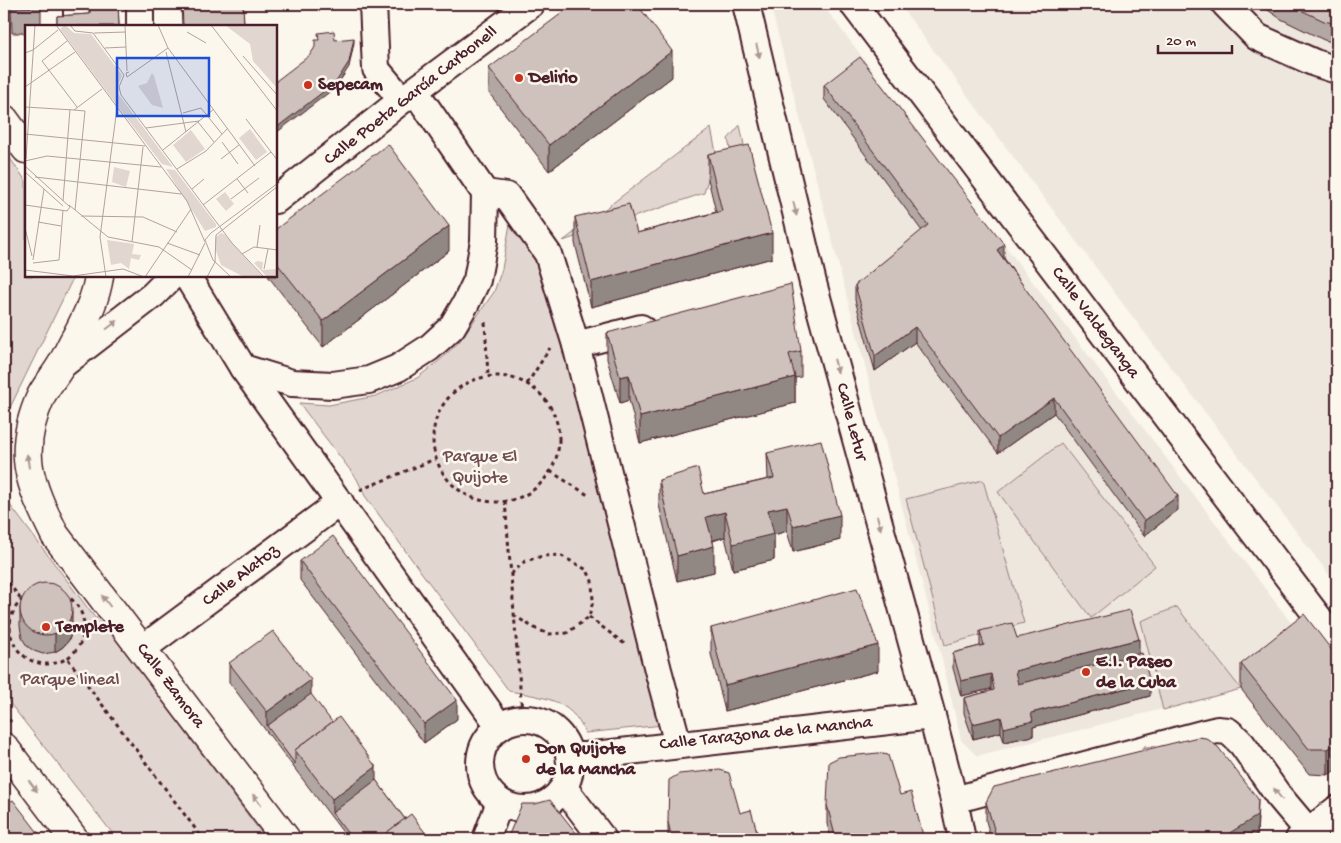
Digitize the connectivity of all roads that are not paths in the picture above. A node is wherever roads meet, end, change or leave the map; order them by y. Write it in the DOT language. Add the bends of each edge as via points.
graph roads {
  1 [pos="49,4"];
  2 [pos="140,4"];
  3 [pos="373,4"];
  4 [pos="531,4"];
  5 [pos="746,4"];
  6 [pos="853,4"];
  7 [pos="1224,4"];
  8 [pos="49,25"];
  9 [pos="140,25"];
  10 [pos="1337,70"];
  11 [pos="408,95"];
  12 [pos="4,119"];
  13 [pos="25,148"];
  14 [pos="485,193"];
  15 [pos="281,194"];
  16 [pos="99,278"];
  17 [pos="170,278"];
  18 [pos="188,278"];
  19 [pos="661,322"];
  20 [pos="576,344"];
  21 [pos="61,366"];
  22 [pos="243,368"];
  23 [pos="340,502"];
  24 [pos="1337,642"];
  25 [pos="142,650"];
  26 [pos="932,716"];
  27 [pos="511,723"];
  28 [pos="678,744"];
  29 [pos="4,747"];
  30 [pos="570,756"];
  31 [pos="564,788"];
  32 [pos="954,800"];
  33 [pos="500,802"];
  34 [pos="1337,809"];
  35 [pos="1308,837"];
  36 [pos="74,839"];
  37 [pos="286,839"];
  38 [pos="486,839"];
  39 [pos="602,839"];
  40 [pos="962,839"];
  1 -- 8 [label="street"];
  2 -- 9 [label="street"];
  3 -- 11 [label="street" via="376,68"];
  4 -- 11 [label="street, Calle Poeta García Carbonell"];
  5 -- 26 [label="street, Calle Letur, one-way" via="804,286"];
  6 -- 24 [label="street, Calle Valdeganga"];
  7 -- 10 [label="street" via="1257,37"];
  11 -- 14 [label="street"];
  11 -- 15 [label="street, Calle Poeta García Carbonell"];
  12 -- 13 [label="main road"];
  14 -- 20 [label="street" via="507,196 548,254"];
  14 -- 22 [label="street" via="484,241 477,280 452,327 429,348 398,368 369,380 333,385 292,383"];
  16 -- 21 [label="main road, Calle Zamora" via="90,307"];
  21 -- 17 [label="street, Calle Zamora, one-way" via="153,295"];
  18 -- 22 [label="street"];
  19 -- 20 [label="street"];
  20 -- 28 [label="street"];
  25 -- 21 [label="main road, Calle Zamora, one-way" via="55,534 32,482 26,456 30,426 42,395"];
  22 -- 23 [label="street"];
  23 -- 25 [label="street, Calle Alatoz"];
  23 -- 27 [label="street"];
  37 -- 25 [label="main road, Calle Zamora, one-way"];
  26 -- 28 [label="street, Calle Tarazona de la Mancha"];
  26 -- 32 [label="street, Calle Letur"];
  27 -- 30 [label="street" via="539,721 564,740"];
  27 -- 33 [label="street" via="489,737 482,750 480,764 482,779"];
  28 -- 30 [label="street, Calle Tarazona de la Mancha"];
  29 -- 36 [label="main road, one-way"];
  30 -- 31 [label="street" via="570,772"];
  31 -- 33 [label="street" via="555,799 528,810"];
  31 -- 39 [label="street"];
  35 -- 32 [label="street, one-way" via="1242,744 1228,731 1205,733"];
  32 -- 40 [label="street, Calle Letur"];
  33 -- 38 [label="street"];
  34 -- 35 [label="street"];
}
